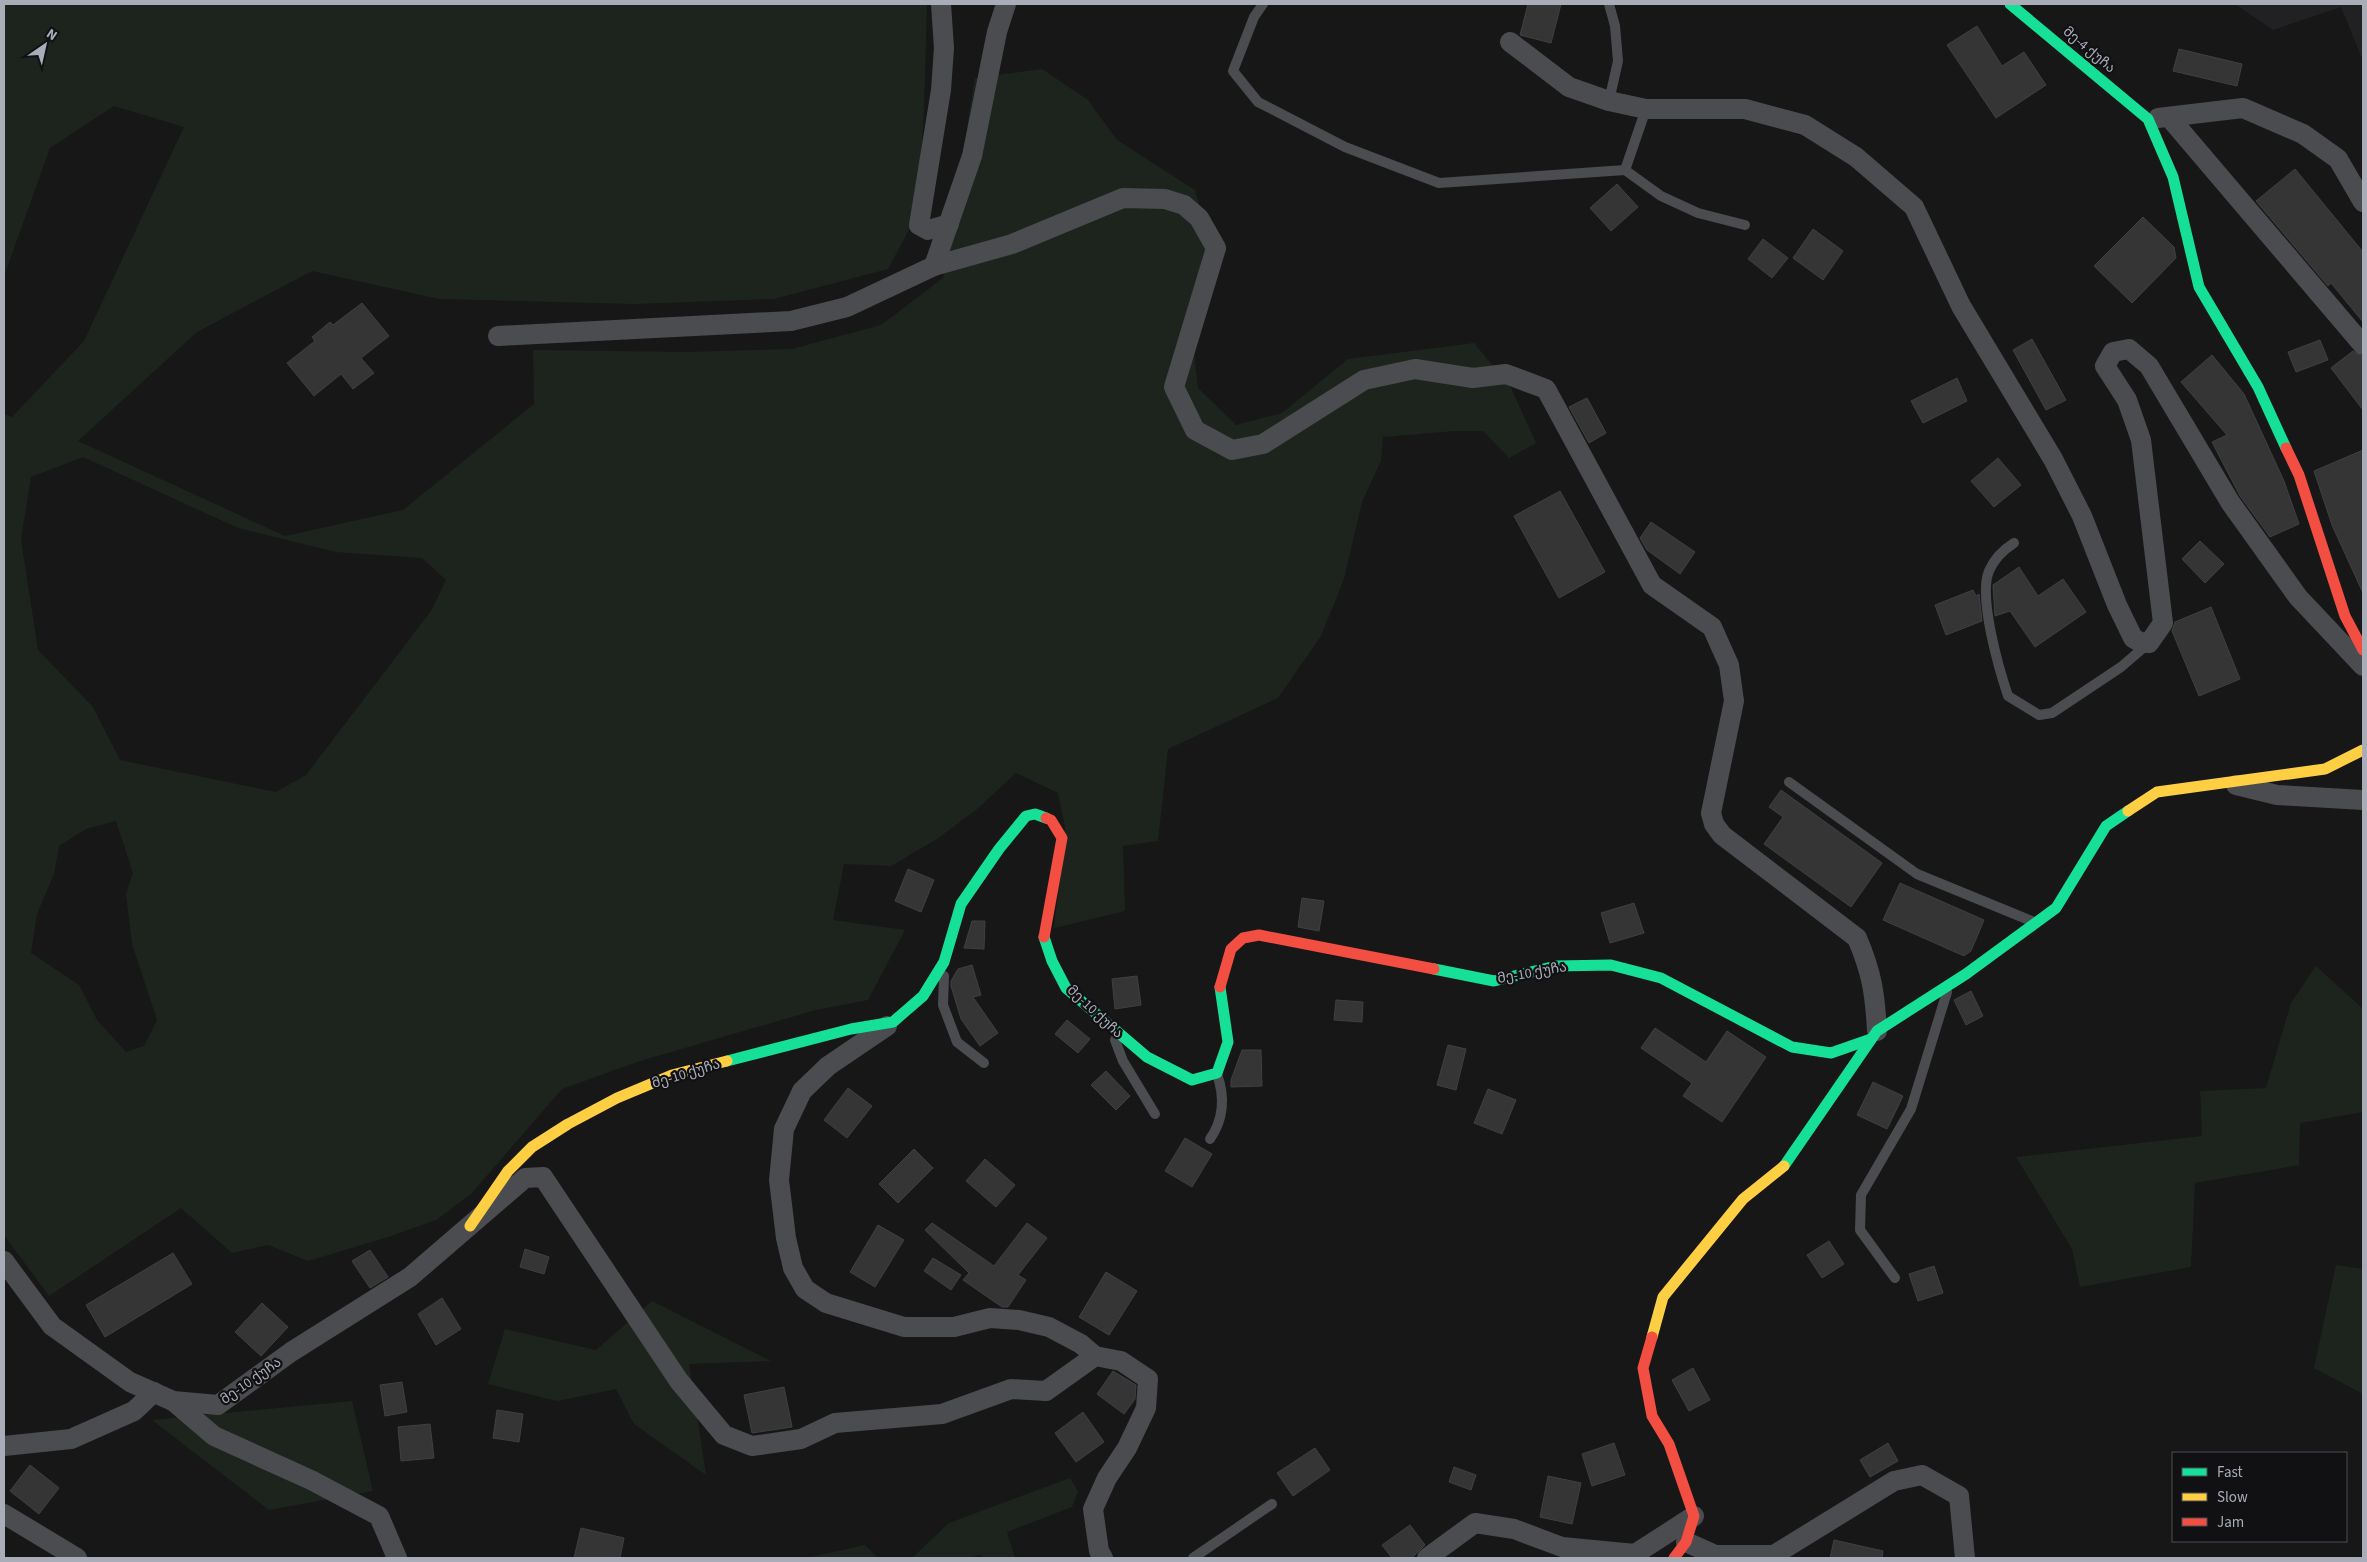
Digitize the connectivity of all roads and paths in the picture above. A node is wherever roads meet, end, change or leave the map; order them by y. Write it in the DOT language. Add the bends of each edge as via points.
graph roads {
  1 [pos="941,4"];
  2 [pos="1006,4"];
  3 [pos="1263,4"];
  4 [pos="1609,4"];
  5 [pos="2010,4"];
  6 [pos="1510,42"];
  7 [pos="1609,101"];
  8 [pos="1646,109"];
  9 [pos="2169,117"];
  10 [pos="2148,119"];
  11 [pos="1625,170"];
  12 [pos="2363,202"];
  13 [pos="949,224"];
  14 [pos="1745,225"];
  15 [pos="934,266"];
  16 [pos="498,336"];
  17 [pos="2363,345"];
  18 [pos="2014,543"];
  19 [pos="2149,643"];
  20 [pos="2363,650"];
  21 [pos="2363,666"];
  22 [pos="2363,750"];
  23 [pos="1789,782"];
  24 [pos="2224,783"];
  25 [pos="2363,800"];
  26 [pos="2036,923"];
  27 [pos="944,962"];
  28 [pos="1950,985"];
  29 [pos="893,1022"];
  30 [pos="1112,1029"];
  31 [pos="1874,1035"];
  32 [pos="984,1063"];
  33 [pos="1217,1073"];
  34 [pos="1155,1114"];
  35 [pos="1210,1139"];
  36 [pos="470,1226"];
  37 [pos="4,1260"];
  38 [pos="1895,1278"];
  39 [pos="1095,1356"];
  40 [pos="154,1392"];
  41 [pos="174,1401"];
  42 [pos="4,1446"];
  43 [pos="1272,1504"];
  44 [pos="4,1514"];
  45 [pos="1694,1516"];
  46 [pos="1686,1542"];
  47 [pos="77,1558"];
  48 [pos="397,1558"];
  49 [pos="1103,1558"];
  50 [pos="1193,1558"];
  51 [pos="1426,1558"];
  52 [pos="1674,1558"];
  53 [pos="1965,1558"];
  1 -- 13 [label="street" via="944,48 941,90 919,225 928,230"];
  2 -- 13 [label="street" via="997,32 972,156"];
  3 -- 11 [label="lane" via="1254,17 1233,71 1258,102 1345,147 1439,183"];
  4 -- 7 [label="lane" via="1615,26 1618,62"];
  5 -- 10 [label="street, მე-4 ქუჩა"];
  6 -- 7 [label="street" via="1569,87"];
  7 -- 8 [label="street"];
  8 -- 11 [label="lane"];
  8 -- 19 [label="street" via="1745,109 1804,125 1856,156 1914,207 1961,306 2053,459 2082,516 2132,638"];
  9 -- 10 [label="street"];
  9 -- 12 [label="street" via="2243,108 2286,126 2338,159"];
  9 -- 17 [label="street"];
  10 -- 20 [label="street" via="2172,177 2198,287 2258,387 2299,475 2345,616"];
  11 -- 14 [label="lane" via="1661,196 1698,213"];
  13 -- 15 [label="street"];
  15 -- 16 [label="street" via="847,307 791,321"];
  15 -- 31 [label="street" via="1012,244 1123,198 1166,198 1184,205 1199,218 1216,248 1174,387 1196,430 1232,450 1263,444 1364,380 1415,369 1474,378 1506,374 1546,390 1652,585 1712,627 1730,665 1734,701 1710,814 1714,824 1722,835 1857,938 1874,986"];
  18 -- 19 [label="lane" via="2001,552 1988,573 1986,601 2008,696 2039,715 2052,713 2122,667"];
  19 -- 21 [label="street" via="2163,623 2141,440 2127,400 2105,366 2113,352 2129,349 2149,366 2230,502 2298,597"];
  22 -- 24 [label="street" via="2325,769"];
  23 -- 26 [label="lane" via="1917,874"];
  24 -- 25 [label="street" via="2277,795"];
  24 -- 26 [label="street" via="2157,792 2106,826 2056,908"];
  26 -- 28 [label="street"];
  27 -- 29 [label="street, მე-10 ქუჩა" via="923,996"];
  27 -- 30 [label="street, მე-10 ქუჩა" via="961,904 999,849 1026,816 1035,814 1052,820 1062,838 1044,936 1066,988"];
  27 -- 32 [label="lane" via="943,1005 957,1042"];
  28 -- 31 [label="street"];
  28 -- 38 [label="lane" via="1911,1108 1861,1195 1860,1230"];
  29 -- 36 [label="street, მე-10 ქუჩა" via="851,1029 672,1075 617,1098 532,1147 508,1171"];
  29 -- 39 [label="street" via="828,1066 802,1091 784,1129 779,1180 786,1238 793,1268 806,1290 826,1304 904,1327 954,1327 990,1318 1049,1326"];
  30 -- 33 [label="street, მე-10 ქუჩა" via="1147,1057 1192,1080"];
  30 -- 34 [label="lane" via="1123,1061"];
  31 -- 33 [label="street, მე-10 ქუჩა" via="1831,1053 1792,1047 1661,978 1611,965 1556,966 1494,981 1259,935 1243,938 1231,949 1228,958 1220,986 1228,1042"];
  31 -- 45 [label="street" via="1782,1169 1743,1199 1663,1297 1643,1368 1652,1416 1669,1444"];
  33 -- 35 [label="lane" via="1224,1092 1219,1126"];
  36 -- 39 [label="street, მე-10 ქუჩა" via="525,1178 543,1177 679,1381 724,1436 752,1446 802,1439 835,1423 942,1414 1010,1389 1046,1391"];
  36 -- 41 [label="street, მე-10 ქუჩა" via="410,1277 291,1352 218,1405"];
  37 -- 40 [label="street, მე-10 ქუჩა" via="52,1326 130,1382"];
  39 -- 49 [label="street" via="1121,1361 1148,1379 1146,1408 1093,1509"];
  40 -- 41 [label="street, მე-10 ქუჩა"];
  40 -- 42 [label="street" via="134,1411 72,1439"];
  41 -- 48 [label="street" via="214,1436 311,1480 379,1516"];
  43 -- 50 [label="lane"];
  44 -- 47 [label="street"];
  45 -- 46 [label="street"];
  45 -- 51 [label="street" via="1635,1554 1562,1547 1514,1528 1475,1523"];
  46 -- 52 [label="street"];
  46 -- 53 [label="street" via="1715,1555 1774,1555 1894,1481 1922,1475 1959,1496"];
}
